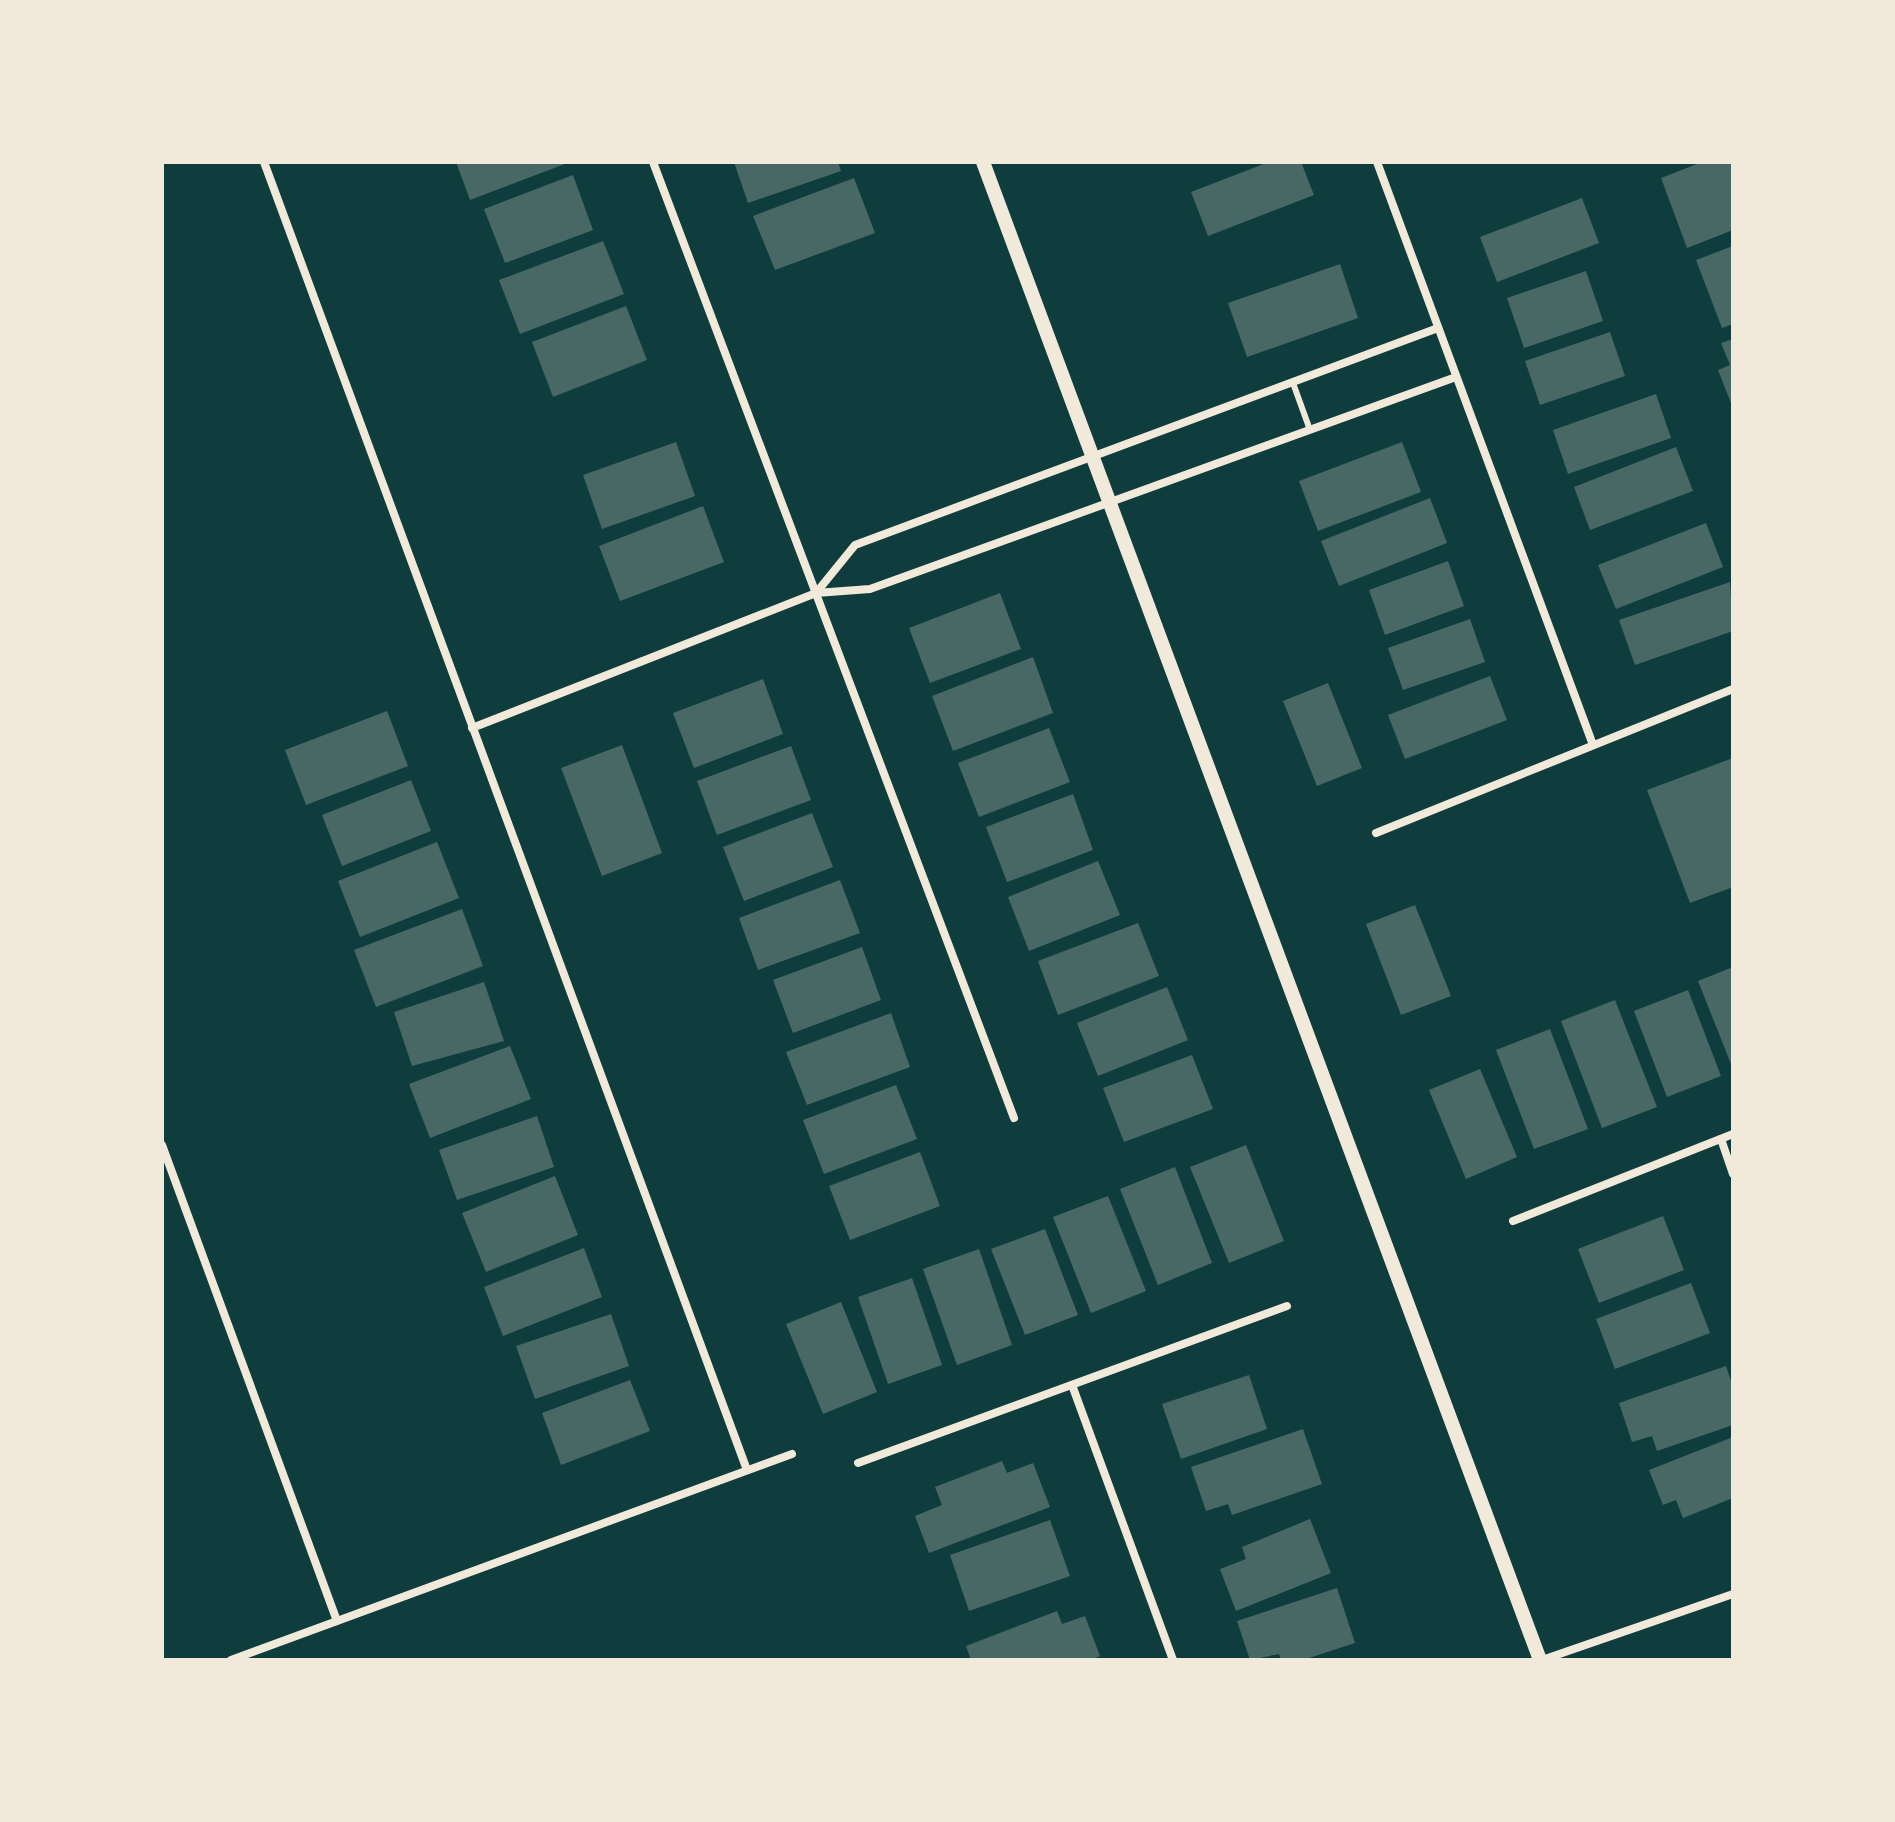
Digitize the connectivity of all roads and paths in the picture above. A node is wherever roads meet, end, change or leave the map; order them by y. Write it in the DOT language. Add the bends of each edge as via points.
graph roads {
  1 [pos="264,162"];
  2 [pos="653,162"];
  3 [pos="983,162"];
  4 [pos="1377,162"];
  5 [pos="1438,328"];
  6 [pos="1456,377"];
  7 [pos="1293,383"];
  8 [pos="1310,430"];
  9 [pos="1093,457"];
  10 [pos="1110,502"];
  11 [pos="816,593"];
  12 [pos="1733,689"];
  13 [pos="472,728"];
  14 [pos="1593,745"];
  15 [pos="1376,833"];
  16 [pos="1014,1118"];
  17 [pos="1733,1134"];
  18 [pos="1721,1139"];
  19 [pos="162,1145"];
  20 [pos="1733,1174"];
  21 [pos="1513,1221"];
  22 [pos="1287,1306"];
  23 [pos="1072,1385"];
  24 [pos="792,1454"];
  25 [pos="858,1463"];
  26 [pos="747,1470"];
  27 [pos="1733,1594"];
  28 [pos="337,1621"];
  29 [pos="231,1660"];
  30 [pos="1173,1660"];
  31 [pos="1541,1660"];
  1 -- 13 [label="street"];
  2 -- 11 [label="street"];
  3 -- 9 [label="street"];
  4 -- 5 [label="street"];
  5 -- 6 [label="street"];
  5 -- 7 [label="street"];
  6 -- 8 [label="street"];
  6 -- 14 [label="street"];
  7 -- 8 [label="lane"];
  7 -- 9 [label="street"];
  8 -- 10 [label="street"];
  9 -- 10 [label="street"];
  9 -- 11 [label="street" via="855,545"];
  10 -- 11 [label="street" via="870,589"];
  10 -- 31 [label="street"];
  11 -- 13 [label="street"];
  11 -- 16 [label="street"];
  12 -- 14 [label="street"];
  13 -- 26 [label="street"];
  14 -- 15 [label="street"];
  17 -- 18 [label="street"];
  18 -- 20 [label="street"];
  18 -- 21 [label="street"];
  19 -- 28 [label="street"];
  22 -- 23 [label="street"];
  23 -- 25 [label="street"];
  23 -- 30 [label="street"];
  24 -- 26 [label="street"];
  26 -- 28 [label="street"];
  27 -- 31 [label="street"];
  28 -- 29 [label="street"];
}
